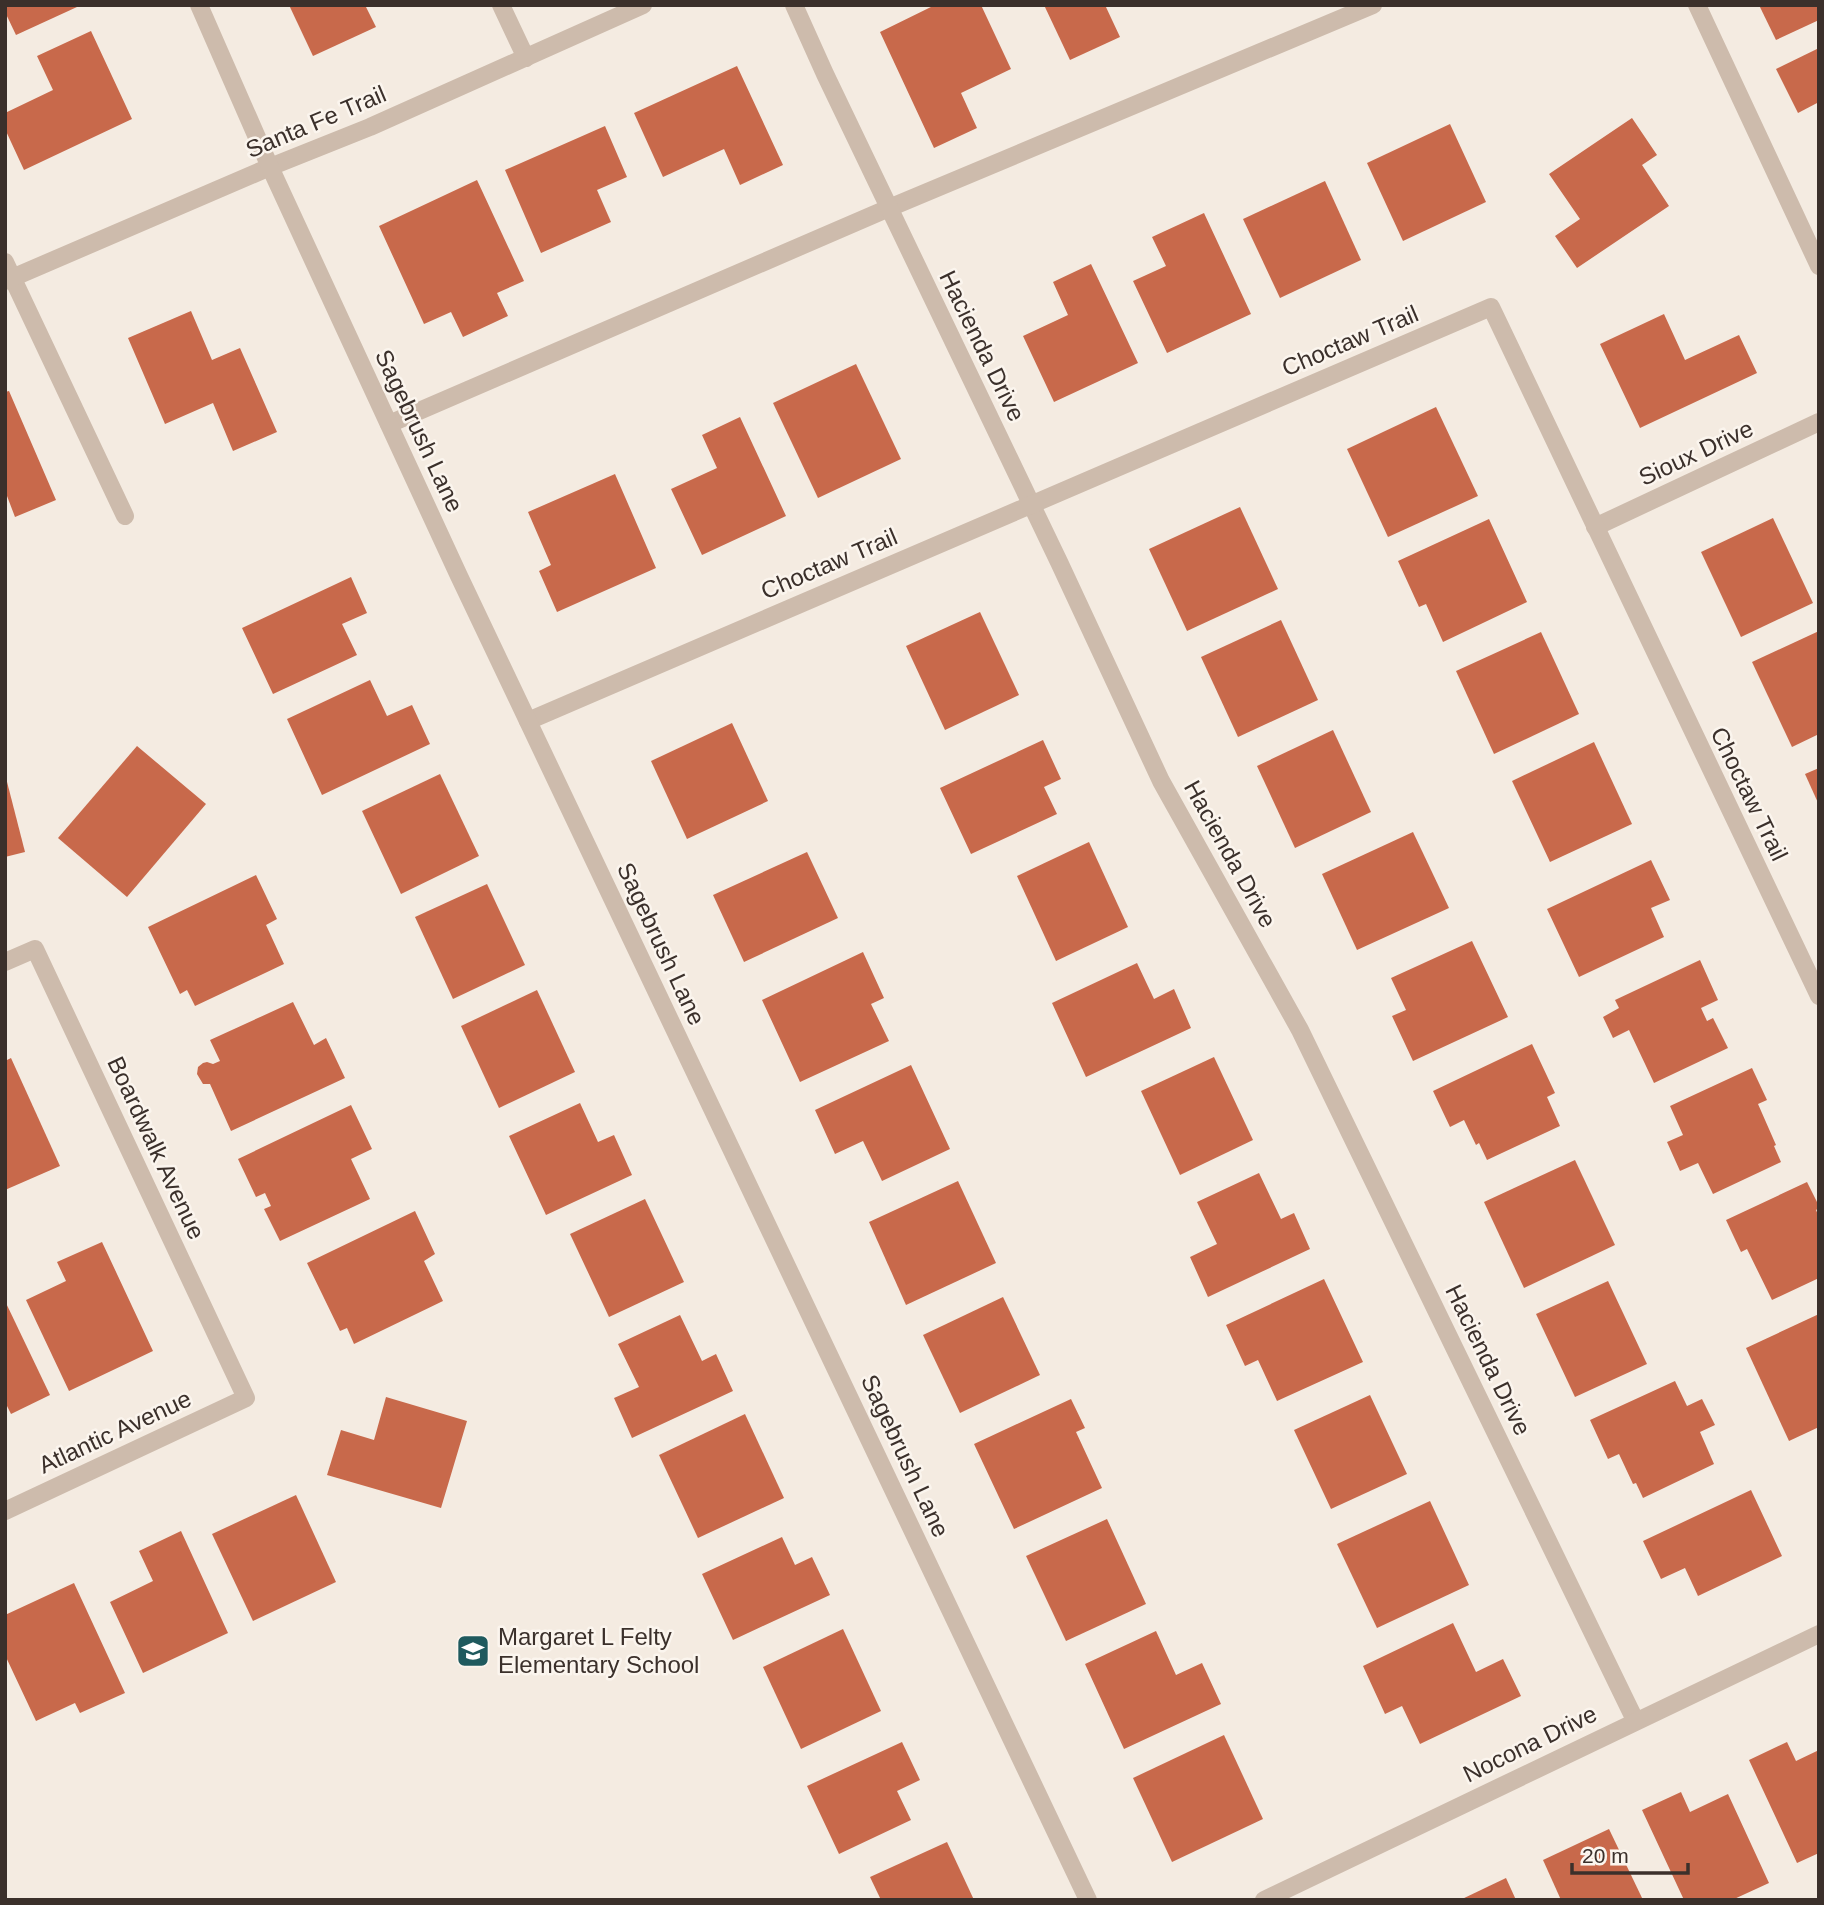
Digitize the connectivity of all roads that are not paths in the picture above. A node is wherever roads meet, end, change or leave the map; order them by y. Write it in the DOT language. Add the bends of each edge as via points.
graph roads {
  1 [pos="199,5"];
  2 [pos="501,5"];
  3 [pos="643,5"];
  4 [pos="794,5"];
  5 [pos="1373,5"];
  6 [pos="1697,5"];
  7 [pos="526,58"];
  8 [pos="270,167"];
  9 [pos="889,208"];
  10 [pos="1819,266"];
  11 [pos="8,274"];
  12 [pos="1819,422"];
  13 [pos="389,424"];
  14 [pos="1031,504"];
  15 [pos="124,516"];
  16 [pos="1595,527"];
  17 [pos="528,721"];
  18 [pos="5,962"];
  19 [pos="1819,996"];
  20 [pos="246,1398"];
  21 [pos="5,1511"];
  22 [pos="1819,1633"];
  23 [pos="1635,1720"];
  24 [pos="1088,1900"];
  25 [pos="1264,1900"];
  1 -- 8 [label="street, Sagebrush Lane"];
  2 -- 7 [label="street"];
  3 -- 7 [label="street, Santa Fe Trail"];
  4 -- 9 [label="street, Hacienda Drive"];
  5 -- 9 [label="street"];
  6 -- 10 [label="street"];
  7 -- 8 [label="street, Santa Fe Trail"];
  8 -- 11 [label="street, Santa Fe Trail"];
  8 -- 13 [label="street, Sagebrush Lane"];
  9 -- 13 [label="street"];
  9 -- 14 [label="street, Hacienda Drive"];
  11 -- 15 [label="street"];
  12 -- 16 [label="street, Sioux Drive"];
  13 -- 17 [label="street, Sagebrush Lane"];
  14 -- 16 [label="street, Choctaw Trail" via="1491,307"];
  14 -- 17 [label="street, Choctaw Trail"];
  14 -- 23 [label="street, Hacienda Drive" via="1161,780 1300,1030"];
  16 -- 19 [label="street, Choctaw Trail"];
  17 -- 24 [label="street, Sagebrush Lane"];
  18 -- 20 [label="street, Boardwalk Avenue" via="35,949"];
  20 -- 21 [label="street, Atlantic Avenue"];
  22 -- 23 [label="street, Nocona Drive"];
  23 -- 25 [label="street, Nocona Drive"];
}
